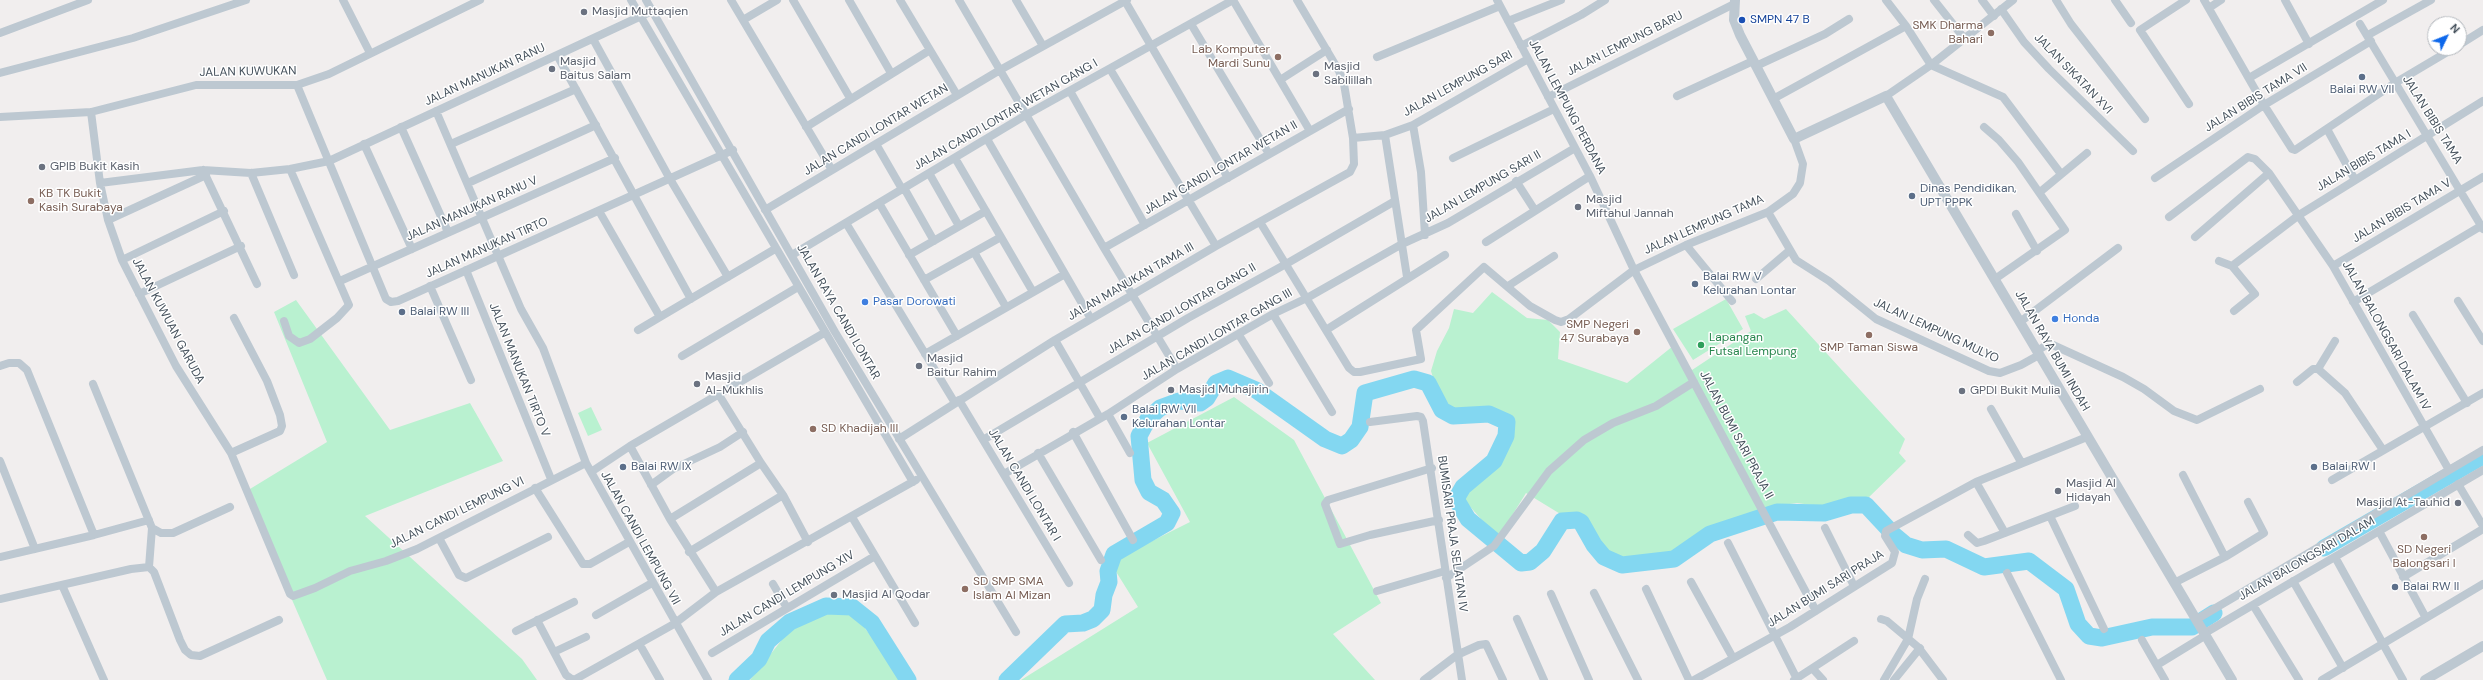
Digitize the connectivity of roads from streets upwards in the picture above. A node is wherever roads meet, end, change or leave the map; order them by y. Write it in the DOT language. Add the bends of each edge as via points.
graph roads {
  1 [pos="88,0"];
  2 [pos="246,0"];
  3 [pos="343,0"];
  4 [pos="480,0"];
  5 [pos="631,0"];
  6 [pos="646,0"];
  7 [pos="731,0"];
  8 [pos="777,0"];
  9 [pos="793,0"];
  10 [pos="849,0"];
  11 [pos="900,0"];
  12 [pos="959,0"];
  13 [pos="1233,0"];
  14 [pos="1297,0"];
  15 [pos="1561,0"];
  16 [pos="1605,0"];
  17 [pos="1886,0"];
  18 [pos="1934,0"];
  19 [pos="1982,0"];
  20 [pos="2013,0"];
  21 [pos="2056,0"];
  22 [pos="2115,0"];
  23 [pos="2186,0"];
  24 [pos="2204,0"];
  25 [pos="2221,0"];
  26 [pos="2285,0"];
  27 [pos="2383,0"];
  28 [pos="2431,0"];
  29 [pos="1018,1"];
  30 [pos="1126,1"];
  31 [pos="1734,2"];
  32 [pos="467,3"];
  33 [pos="1499,3"];
  34 [pos="2209,8"];
  35 [pos="2001,10"];
  36 [pos="652,11"];
  37 [pos="1994,16"];
  38 [pos="640,17"];
  39 [pos="1849,19"];
  40 [pos="743,20"];
  41 [pos="1508,21"];
  42 [pos="2131,23"];
  43 [pos="1191,24"];
  44 [pos="2360,24"];
  45 [pos="1906,26"];
  46 [pos="2483,30"];
  47 [pos="0,34"];
  48 [pos="1964,38"];
  49 [pos="2369,38"];
  50 [pos="593,39"];
  51 [pos="2467,40"];
  52 [pos="2309,44"];
  53 [pos="1152,45"];
  54 [pos="1043,46"];
  55 [pos="1521,46"];
  56 [pos="930,50"];
  57 [pos="1327,50"];
  58 [pos="370,53"];
  59 [pos="557,55"];
  60 [pos="2441,56"];
  61 [pos="1377,58"];
  62 [pos="1528,58"];
  63 [pos="1754,64"];
  64 [pos="1931,65"];
  65 [pos="1110,69"];
  66 [pos="1000,70"];
  67 [pos="891,72"];
  68 [pos="0,73"];
  69 [pos="2249,78"];
  70 [pos="1280,80"];
  71 [pos="2395,84"];
  72 [pos="297,85"];
  73 [pos="576,89"];
  74 [pos="1070,91"];
  75 [pos="957,95"];
  76 [pos="1677,96"];
  77 [pos="1886,96"];
  78 [pos="1548,97"];
  79 [pos="850,98"];
  80 [pos="1773,99"];
  81 [pos="2483,101"];
  82 [pos="2189,104"];
  83 [pos="2264,105"];
  84 [pos="1349,109"];
  85 [pos="1554,109"];
  86 [pos="436,111"];
  87 [pos="91,112"];
  88 [pos="1026,115"];
  89 [pos="0,117"];
  90 [pos="2145,119"];
  91 [pos="596,125"];
  92 [pos="1413,125"];
  93 [pos="401,127"];
  94 [pos="806,127"];
  95 [pos="1984,127"];
  96 [pos="2326,129"];
  97 [pos="1310,131"];
  98 [pos="1386,135"];
  99 [pos="2427,136"];
  100 [pos="1353,138"];
  101 [pos="987,139"];
  102 [pos="1794,140"];
  103 [pos="364,144"];
  104 [pos="452,144"];
  105 [pos="876,144"];
  106 [pos="1575,148"];
  107 [pos="733,150"];
  108 [pos="2133,151"];
  109 [pos="2087,153"];
  110 [pos="1269,154"];
  111 [pos="720,157"];
  112 [pos="615,158"];
  113 [pos="956,158"];
  114 [pos="1453,158"];
  115 [pos="329,161"];
  116 [pos="290,169"];
  117 [pos="832,170"];
  118 [pos="205,172"];
  119 [pos="2269,172"];
  120 [pos="251,173"];
  121 [pos="929,174"];
  122 [pos="2061,174"];
  123 [pos="1590,176"];
  124 [pos="2483,177"];
  125 [pos="1228,178"];
  126 [pos="2155,178"];
  127 [pos="670,179"];
  128 [pos="2355,180"];
  129 [pos="1516,181"];
  130 [pos="100,183"];
  131 [pos="468,183"];
  132 [pos="903,189"];
  133 [pos="2461,190"];
  134 [pos="2040,192"];
  135 [pos="635,195"];
  136 [pos="1188,200"];
  137 [pos="1395,201"];
  138 [pos="879,203"];
  139 [pos="1534,209"];
  140 [pos="765,210"];
  141 [pos="224,211"];
  142 [pos="599,211"];
  143 [pos="986,211"];
  144 [pos="1768,212"];
  145 [pos="2016,214"];
  146 [pos="2298,215"];
  147 [pos="483,217"];
  148 [pos="2169,217"];
  149 [pos="108,220"];
  150 [pos="1260,222"];
  151 [pos="846,223"];
  152 [pos="1145,225"];
  153 [pos="959,226"];
  154 [pos="2482,228"];
  155 [pos="448,232"];
  156 [pos="1425,235"];
  157 [pos="2195,236"];
  158 [pos="1001,237"];
  159 [pos="934,241"];
  160 [pos="1486,242"];
  161 [pos="1402,244"];
  162 [pos="1686,245"];
  163 [pos="241,246"];
  164 [pos="1216,246"];
  165 [pos="1104,248"];
  166 [pos="2118,248"];
  167 [pos="412,249"];
  168 [pos="775,249"];
  169 [pos="1790,250"];
  170 [pos="2037,251"];
  171 [pos="974,252"];
  172 [pos="792,255"];
  173 [pos="909,255"];
  174 [pos="1445,255"];
  175 [pos="498,256"];
  176 [pos="1554,256"];
  177 [pos="122,260"];
  178 [pos="2219,261"];
  179 [pos="1286,264"];
  180 [pos="374,266"];
  181 [pos="2232,266"];
  182 [pos="2333,266"];
  183 [pos="466,270"];
  184 [pos="1634,270"];
  185 [pos="1064,274"];
  186 [pos="294,275"];
  187 [pos="728,277"];
  188 [pos="1407,277"];
  189 [pos="1756,279"];
  190 [pos="1995,279"];
  191 [pos="924,280"];
  192 [pos="340,281"];
  193 [pos="257,284"];
  194 [pos="808,284"];
  195 [pos="430,286"];
  196 [pos="1508,286"];
  197 [pos="799,288"];
  198 [pos="1033,292"];
  199 [pos="139,294"];
  200 [pos="1133,294"];
  201 [pos="1308,298"];
  202 [pos="691,299"];
  203 [pos="1732,301"];
  204 [pos="2458,301"];
  205 [pos="2353,302"];
  206 [pos="1006,307"];
  207 [pos="823,311"];
  208 [pos="2234,311"];
  209 [pos="1273,314"];
  210 [pos="2414,315"];
  211 [pos="814,316"];
  212 [pos="660,317"];
  213 [pos="234,318"];
  214 [pos="1091,319"];
  215 [pos="284,321"];
  216 [pos="2020,322"];
  217 [pos="638,330"];
  218 [pos="1326,330"];
  219 [pos="824,333"];
  220 [pos="1239,335"];
  221 [pos="956,336"];
  222 [pos="1157,337"];
  223 [pos="1054,340"];
  224 [pos="2335,341"];
  225 [pos="2483,341"];
  226 [pos="847,353"];
  227 [pos="2038,353"];
  228 [pos="925,354"];
  229 [pos="682,356"];
  230 [pos="839,357"];
  231 [pos="0,366"];
  232 [pos="1178,369"];
  233 [pos="2318,369"];
  234 [pos="472,380"];
  235 [pos="1080,382"];
  236 [pos="1694,382"];
  237 [pos="2297,382"];
  238 [pos="1269,383"];
  239 [pos="93,384"];
  240 [pos="2260,389"];
  241 [pos="2483,393"];
  242 [pos="719,395"];
  243 [pos="957,401"];
  244 [pos="2467,403"];
  245 [pos="1991,409"];
  246 [pos="1332,412"];
  247 [pos="1104,416"];
  248 [pos="1370,422"];
  249 [pos="889,423"];
  250 [pos="2424,427"];
  251 [pos="880,428"];
  252 [pos="742,432"];
  253 [pos="1073,432"];
  254 [pos="2087,437"];
  255 [pos="899,439"];
  256 [pos="983,440"];
  257 [pos="630,446"];
  258 [pos="2383,450"];
  259 [pos="2483,450"];
  260 [pos="1130,452"];
  261 [pos="231,453"];
  262 [pos="1038,453"];
  263 [pos="0,460"];
  264 [pos="2021,462"];
  265 [pos="586,463"];
  266 [pos="761,463"];
  267 [pos="1432,468"];
  268 [pos="2450,470"];
  269 [pos="2483,470"];
  270 [pos="591,472"];
  271 [pos="1004,474"];
  272 [pos="2183,475"];
  273 [pos="921,477"];
  274 [pos="551,479"];
  275 [pos="2332,480"];
  276 [pos="913,482"];
  277 [pos="1976,482"];
  278 [pos="2458,484"];
  279 [pos="651,485"];
  280 [pos="535,488"];
  281 [pos="783,495"];
  282 [pos="2248,502"];
  283 [pos="2075,506"];
  284 [pos="230,507"];
  285 [pos="2050,516"];
  286 [pos="852,517"];
  287 [pos="670,519"];
  288 [pos="148,520"];
  289 [pos="1439,520"];
  290 [pos="152,528"];
  291 [pos="1825,528"];
  292 [pos="2483,528"];
  293 [pos="2379,531"];
  294 [pos="2005,533"];
  295 [pos="94,535"];
  296 [pos="1968,535"];
  297 [pos="548,537"];
  298 [pos="438,538"];
  299 [pos="1133,540"];
  300 [pos="629,542"];
  301 [pos="808,542"];
  302 [pos="1728,543"];
  303 [pos="35,549"];
  304 [pos="690,552"];
  305 [pos="875,556"];
  306 [pos="0,557"];
  307 [pos="2226,557"];
  308 [pos="2335,557"];
  309 [pos="1101,560"];
  310 [pos="149,568"];
  311 [pos="2007,573"];
  312 [pos="1446,574"];
  313 [pos="2403,577"];
  314 [pos="1926,578"];
  315 [pos="2293,581"];
  316 [pos="1691,582"];
  317 [pos="652,583"];
  318 [pos="1069,583"];
  319 [pos="2174,583"];
  320 [pos="773,584"];
  321 [pos="2483,584"];
  322 [pos="62,585"];
  323 [pos="1854,586"];
  324 [pos="1646,589"];
  325 [pos="1377,591"];
  326 [pos="716,592"];
  327 [pos="1594,593"];
  328 [pos="1551,594"];
  329 [pos="291,595"];
  330 [pos="0,599"];
  331 [pos="574,602"];
  332 [pos="2253,604"];
  333 [pos="787,608"];
  334 [pos="1816,611"];
  335 [pos="596,615"];
  336 [pos="1881,618"];
  337 [pos="2426,618"];
  338 [pos="1517,619"];
  339 [pos="279,620"];
  340 [pos="537,620"];
  341 [pos="915,623"];
  342 [pos="674,624"];
  343 [pos="2201,627"];
  344 [pos="2104,629"];
  345 [pos="516,631"];
  346 [pos="1016,632"];
  347 [pos="1774,636"];
  348 [pos="586,637"];
  349 [pos="1909,640"];
  350 [pos="2142,640"];
  351 [pos="1854,641"];
  352 [pos="2382,644"];
  353 [pos="640,645"];
  354 [pos="2483,646"];
  355 [pos="1919,647"];
  356 [pos="554,652"];
  357 [pos="712,653"];
  358 [pos="1457,656"];
  359 [pos="1733,658"];
  360 [pos="2157,666"];
  361 [pos="2343,668"];
  362 [pos="1813,669"];
  363 [pos="586,677"];
  364 [pos="1795,679"];
  365 [pos="104,680"];
  366 [pos="574,680"];
  367 [pos="660,680"];
  368 [pos="708,680"];
  369 [pos="1424,680"];
  370 [pos="1462,680"];
  371 [pos="1503,680"];
  372 [pos="1544,680"];
  373 [pos="1589,680"];
  374 [pos="1638,680"];
  375 [pos="1689,680"];
  376 [pos="1694,680"];
  377 [pos="1823,680"];
  378 [pos="1884,680"];
  379 [pos="1894,680"];
  380 [pos="1943,680"];
  381 [pos="2061,680"];
  382 [pos="2165,680"];
  383 [pos="2232,680"];
  384 [pos="2299,680"];
  385 [pos="2322,680"];
  386 [pos="2403,680"];
  387 [pos="2425,680"];
  1 -- 47 [label="street"];
  2 -- 68 [label="street" via="133,38"];
  3 -- 58 [label="street"];
  4 -- 32 [label="street, JALAN KUWUKAN"];
  5 -- 38 [label="street, JALAN RAYA CANDI LONTAR"];
  6 -- 36 [label="street, JALAN RAYA CANDI LONTAR"];
  7 -- 40 [label="street"];
  8 -- 40 [label="street"];
  9 -- 79 [label="street"];
  10 -- 67 [label="street"];
  11 -- 56 [label="street"];
  12 -- 66 [label="street"];
  13 -- 43 [label="street, JALAN CANDI LONTAR WETAN GANG I"];
  13 -- 70 [label="street"];
  14 -- 57 [label="street, JALAN MANUKAN TAMA III"];
  15 -- 41 [label="street"];
  16 -- 55 [label="street"];
  17 -- 45 [label="street"];
  18 -- 48 [label="street"];
  19 -- 37 [label="street"];
  20 -- 35 [label="street"];
  21 -- 90 [label="street" via="2071,24"];
  22 -- 42 [label="street"];
  23 -- 82 [label="street" via="2140,30"];
  24 -- 34 [label="street"];
  25 -- 34 [label="street"];
  26 -- 52 [label="street"];
  27 -- 52 [label="street"];
  28 -- 49 [label="street, JALAN BIBIS TAMA VII"];
  29 -- 54 [label="street"];
  30 -- 53 [label="street"];
  30 -- 54 [label="street, JALAN CANDI LONTAR WETAN"];
  31 -- 63 [label="street" via="1734,20"];
  31 -- 78 [label="street, JALAN LEMPUNG BARU"];
  32 -- 58 [label="street, JALAN KUWUKAN"];
  33 -- 41 [label="street, JALAN LEMPUNG PERDANA"];
  33 -- 61 [label="street"];
  34 -- 69 [label="street"];
  35 -- 37 [label="street"];
  35 -- 108 [label="street, JALAN SIKATAN XVI" via="2024,42 2049,69"];
  36 -- 38 [label="street, JALAN MANUKAN RANU"];
  36 -- 107 [label="street, JALAN RAYA CANDI LONTAR"];
  37 -- 48 [label="street"];
  38 -- 50 [label="street, JALAN MANUKAN RANU"];
  38 -- 111 [label="street, JALAN RAYA CANDI LONTAR"];
  39 -- 63 [label="street" via="1825,34"];
  40 -- 94 [label="street"];
  41 -- 55 [label="street, JALAN LEMPUNG PERDANA"];
  43 -- 53 [label="street, JALAN CANDI LONTAR WETAN GANG I"];
  43 -- 110 [label="street"];
  44 -- 49 [label="street, JALAN BIBIS TAMA"];
  45 -- 64 [label="street"];
  45 -- 80 [label="street"];
  46 -- 51 [label="street"];
  48 -- 64 [label="street"];
  49 -- 71 [label="street, JALAN BIBIS TAMA"];
  49 -- 83 [label="street, JALAN BIBIS TAMA VII"];
  50 -- 59 [label="street, JALAN MANUKAN RANU"];
  50 -- 127 [label="street"];
  52 -- 69 [label="street"];
  53 -- 65 [label="street, JALAN CANDI LONTAR WETAN GANG I"];
  53 -- 125 [label="street"];
  54 -- 66 [label="street, JALAN CANDI LONTAR WETAN"];
  55 -- 62 [label="street, JALAN LEMPUNG PERDANA"];
  56 -- 67 [label="street"];
  56 -- 75 [label="street"];
  57 -- 70 [label="street"];
  57 -- 84 [label="street, JALAN MANUKAN TAMA III" via="1339,71"];
  58 -- 72 [label="street, JALAN KUWUKAN" via="329,74"];
  59 -- 73 [label="street"];
  59 -- 86 [label="street, JALAN MANUKAN RANU"];
  60 -- 71 [label="street"];
  62 -- 78 [label="street, JALAN LEMPUNG PERDANA"];
  62 -- 92 [label="street, JALAN LEMPUNG SARI"];
  63 -- 76 [label="street"];
  63 -- 80 [label="street"];
  64 -- 77 [label="street"];
  64 -- 122 [label="street" via="2003,97"];
  65 -- 74 [label="street, JALAN CANDI LONTAR WETAN GANG I"];
  65 -- 136 [label="street"];
  66 -- 75 [label="street, JALAN CANDI LONTAR WETAN"];
  66 -- 88 [label="street"];
  67 -- 79 [label="street"];
  69 -- 83 [label="street"];
  70 -- 97 [label="street"];
  71 -- 96 [label="street"];
  71 -- 99 [label="street, JALAN BIBIS TAMA"];
  72 -- 87 [label="street, JALAN KUWUKAN" via="196,85"];
  72 -- 115 [label="street, JALAN MANUKAN TIRTO"];
  73 -- 91 [label="street"];
  73 -- 104 [label="street"];
  74 -- 88 [label="street, JALAN CANDI LONTAR WETAN GANG I"];
  74 -- 152 [label="street"];
  75 -- 105 [label="street, JALAN CANDI LONTAR WETAN"];
  77 -- 102 [label="street"];
  77 -- 190 [label="street, JALAN RAYA BUMI INDAH"];
  78 -- 85 [label="street, JALAN LEMPUNG PERDANA"];
  79 -- 94 [label="street"];
  80 -- 102 [label="street"];
  81 -- 99 [label="street, JALAN BIBIS TAMA I"];
  83 -- 96 [label="street" via="2292,149 2295,150"];
  83 -- 126 [label="street, JALAN BIBIS TAMA VII"];
  84 -- 97 [label="street, JALAN CANDI LONTAR WETAN II"];
  84 -- 100 [label="street, JALAN MANUKAN TAMA III"];
  85 -- 106 [label="street, JALAN LEMPUNG PERDANA"];
  85 -- 114 [label="street"];
  86 -- 93 [label="street, JALAN MANUKAN RANU"];
  86 -- 104 [label="street, JALAN CANDI LEMPUNG VII"];
  87 -- 89 [label="street, JALAN KUWUKAN"];
  87 -- 130 [label="street, JALAN KUWUAN GARUDA"];
  88 -- 101 [label="street, JALAN CANDI LONTAR WETAN GANG I"];
  88 -- 165 [label="street"];
  91 -- 112 [label="street"];
  91 -- 131 [label="street"];
  92 -- 98 [label="street, JALAN LEMPUNG SARI"];
  92 -- 156 [label="street" via="1421,172"];
  93 -- 103 [label="street, JALAN MANUKAN RANU"];
  93 -- 155 [label="street"];
  94 -- 117 [label="street"];
  95 -- 134 [label="street" via="2006,148"];
  96 -- 128 [label="street"];
  97 -- 110 [label="street, JALAN CANDI LONTAR WETAN II"];
  98 -- 100 [label="street, JALAN LEMPUNG SARI"];
  98 -- 137 [label="street"];
  99 -- 128 [label="street, JALAN BIBIS TAMA I"];
  99 -- 133 [label="street, JALAN BIBIS TAMA"];
  100 -- 150 [label="street, JALAN MANUKAN TAMA III" via="1354,164 1350,172"];
  101 -- 113 [label="street, JALAN CANDI LONTAR WETAN GANG I"];
  101 -- 185 [label="street"];
  102 -- 144 [label="street, JALAN LEMPUNG TAMA" via="1804,164 1800,183 1793,194"];
  103 -- 115 [label="street, JALAN MANUKAN RANU"];
  103 -- 167 [label="street"];
  104 -- 131 [label="street, JALAN CANDI LEMPUNG VII"];
  105 -- 117 [label="street, JALAN CANDI LONTAR WETAN"];
  105 -- 132 [label="street"];
  106 -- 123 [label="street, JALAN LEMPUNG PERDANA"];
  106 -- 129 [label="street, JALAN LEMPUNG SARI II"];
  107 -- 111 [label="street, JALAN MANUKAN TIRTO"];
  107 -- 140 [label="street, JALAN RAYA CANDI LONTAR"];
  109 -- 122 [label="street"];
  110 -- 125 [label="street, JALAN CANDI LONTAR WETAN II"];
  111 -- 127 [label="street, JALAN MANUKAN TIRTO"];
  111 -- 168 [label="street, JALAN RAYA CANDI LONTAR"];
  112 -- 135 [label="street"];
  112 -- 147 [label="street, JALAN MANUKAN RANU V"];
  113 -- 121 [label="street, JALAN CANDI LONTAR WETAN GANG I"];
  113 -- 143 [label="street"];
  115 -- 116 [label="street, JALAN MANUKAN RANU"];
  115 -- 180 [label="street, JALAN MANUKAN TIRTO"];
  116 -- 120 [label="street, JALAN MANUKAN RANU"];
  116 -- 192 [label="street"];
  117 -- 140 [label="street, JALAN CANDI LONTAR WETAN"];
  118 -- 120 [label="street, JALAN MANUKAN RANU"];
  118 -- 130 [label="street, JALAN MANUKAN RANU"];
  118 -- 141 [label="street"];
  118 -- 149 [label="street"];
  119 -- 146 [label="street"];
  119 -- 148 [label="street" via="2255,159 2248,157"];
  119 -- 157 [label="street"];
  120 -- 186 [label="street"];
  121 -- 132 [label="street, JALAN CANDI LONTAR WETAN GANG I"];
  121 -- 153 [label="street"];
  122 -- 134 [label="street"];
  123 -- 139 [label="street"];
  123 -- 184 [label="street, JALAN LEMPUNG PERDANA"];
  124 -- 133 [label="street, JALAN BIBIS TAMA V"];
  125 -- 136 [label="street, JALAN CANDI LONTAR WETAN II"];
  127 -- 135 [label="street, JALAN MANUKAN TIRTO"];
  127 -- 187 [label="street"];
  128 -- 146 [label="street, JALAN BIBIS TAMA I"];
  129 -- 139 [label="street"];
  129 -- 156 [label="street, JALAN LEMPUNG SARI II"];
  130 -- 149 [label="street, JALAN KUWUAN GARUDA"];
  131 -- 147 [label="street, JALAN CANDI LEMPUNG VII"];
  132 -- 138 [label="street, JALAN CANDI LONTAR WETAN GANG I"];
  132 -- 159 [label="street"];
  133 -- 154 [label="street, JALAN BIBIS TAMA"];
  133 -- 182 [label="street, JALAN BIBIS TAMA V"];
  134 -- 170 [label="street" via="2065,230"];
  135 -- 142 [label="street, JALAN MANUKAN TIRTO"];
  135 -- 202 [label="street"];
  136 -- 152 [label="street, JALAN CANDI LONTAR WETAN II"];
  136 -- 164 [label="street"];
  137 -- 161 [label="street"];
  137 -- 179 [label="street, JALAN CANDI LONTAR GANG II"];
  138 -- 151 [label="street, JALAN CANDI LONTAR WETAN GANG I"];
  138 -- 173 [label="street"];
  139 -- 160 [label="street"];
  140 -- 172 [label="street, JALAN RAYA CANDI LONTAR"];
  141 -- 163 [label="street"];
  141 -- 177 [label="street"];
  142 -- 175 [label="street, JALAN MANUKAN TIRTO"];
  142 -- 212 [label="street"];
  143 -- 153 [label="street"];
  143 -- 158 [label="street"];
  144 -- 162 [label="street, JALAN LEMPUNG TAMA"];
  144 -- 169 [label="street, JALAN LEMPUNG MULYO"];
  145 -- 170 [label="street"];
  146 -- 181 [label="street, JALAN BIBIS TAMA I"];
  146 -- 182 [label="street, JALAN BALONGSARI DALAM IV"];
  147 -- 155 [label="street, JALAN MANUKAN RANU V"];
  147 -- 175 [label="street, JALAN CANDI LEMPUNG VII"];
  149 -- 177 [label="street, JALAN KUWUAN GARUDA"];
  150 -- 164 [label="street, JALAN MANUKAN TAMA III"];
  150 -- 179 [label="street"];
  151 -- 172 [label="street, JALAN CANDI LONTAR WETAN GANG I"];
  151 -- 228 [label="street, JALAN CANDI LONTAR I"];
  152 -- 165 [label="street, JALAN CANDI LONTAR WETAN II"];
  153 -- 159 [label="street"];
  154 -- 205 [label="street"];
  155 -- 167 [label="street, JALAN MANUKAN RANU V"];
  156 -- 161 [label="street, JALAN LEMPUNG SARI II"];
  158 -- 171 [label="street"];
  158 -- 198 [label="street"];
  159 -- 173 [label="street"];
  161 -- 188 [label="street"];
  161 -- 201 [label="street, JALAN CANDI LONTAR GANG III"];
  162 -- 184 [label="street, JALAN LEMPUNG TAMA"];
  162 -- 203 [label="street"];
  163 -- 193 [label="street"];
  163 -- 199 [label="street"];
  164 -- 200 [label="street, JALAN MANUKAN TAMA III"];
  165 -- 200 [label="street"];
  166 -- 216 [label="street"];
  167 -- 180 [label="street, JALAN MANUKAN RANU V"];
  168 -- 187 [label="street"];
  168 -- 197 [label="street, JALAN RAYA CANDI LONTAR"];
  169 -- 189 [label="street"];
  169 -- 227 [label="street, JALAN LEMPUNG MULYO" via="1796,260 1829,281 1876,319 1989,371 2008,371"];
  170 -- 190 [label="street"];
  171 -- 191 [label="street"];
  171 -- 206 [label="street"];
  172 -- 194 [label="street, JALAN RAYA CANDI LONTAR"];
  173 -- 191 [label="street"];
  174 -- 188 [label="street"];
  175 -- 183 [label="street, JALAN MANUKAN TIRTO"];
  175 -- 265 [label="street, JALAN CANDI LEMPUNG VII" via="521,309 543,348"];
  176 -- 196 [label="street"];
  177 -- 199 [label="street, JALAN KUWUAN GARUDA"];
  178 -- 181 [label="street"];
  179 -- 201 [label="street"];
  179 -- 222 [label="street, JALAN CANDI LONTAR GANG II"];
  180 -- 192 [label="street, JALAN MANUKAN RANU V"];
  180 -- 195 [label="street, JALAN MANUKAN TIRTO" via="386,299 391,302"];
  181 -- 208 [label="street" via="2255,294"];
  182 -- 205 [label="street, JALAN BALONGSARI DALAM IV"];
  183 -- 195 [label="street, JALAN MANUKAN TIRTO"];
  183 -- 274 [label="street, JALAN MANUKAN TIRTO V"];
  184 -- 196 [label="street, JALAN LEMPUNG TAMA" via="1561,322 1530,306"];
  184 -- 236 [label="street, JALAN BUMI SARI PRAJA II"];
  185 -- 198 [label="street"];
  185 -- 214 [label="street"];
  187 -- 202 [label="street"];
  188 -- 218 [label="street"];
  190 -- 216 [label="street, JALAN RAYA BUMI INDAH"];
  191 -- 221 [label="street"];
  192 -- 215 [label="street" via="349,305 310,339 299,343 294,341 289,336"];
  194 -- 197 [label="street"];
  194 -- 207 [label="street, JALAN RAYA CANDI LONTAR"];
  195 -- 234 [label="street"];
  196 -- 218 [label="street" via="1484,268 1416,330 1420,359 1354,372"];
  197 -- 211 [label="street, JALAN RAYA CANDI LONTAR"];
  197 -- 229 [label="street"];
  198 -- 206 [label="street"];
  199 -- 261 [label="street, JALAN KUWUAN GARUDA" via="176,366"];
  200 -- 214 [label="street, JALAN MANUKAN TAMA III"];
  200 -- 222 [label="street"];
  201 -- 209 [label="street, JALAN CANDI LONTAR GANG III"];
  201 -- 218 [label="street"];
  202 -- 212 [label="street"];
  204 -- 225 [label="street"];
  205 -- 250 [label="street, JALAN BALONGSARI DALAM IV"];
  206 -- 221 [label="street"];
  207 -- 211 [label="street"];
  207 -- 226 [label="street, JALAN RAYA CANDI LONTAR"];
  209 -- 220 [label="street, JALAN CANDI LONTAR GANG III"];
  209 -- 246 [label="street"];
  210 -- 244 [label="street"];
  211 -- 219 [label="street, JALAN RAYA CANDI LONTAR"];
  212 -- 217 [label="street"];
  213 -- 261 [label="street" via="267,381 282,426 280,430"];
  214 -- 223 [label="street, JALAN MANUKAN TAMA III"];
  216 -- 227 [label="street, JALAN RAYA BUMI INDAH"];
  219 -- 230 [label="street, JALAN RAYA CANDI LONTAR"];
  219 -- 242 [label="street"];
  220 -- 232 [label="street, JALAN CANDI LONTAR GANG III"];
  220 -- 238 [label="street"];
  221 -- 228 [label="street"];
  222 -- 232 [label="street"];
  222 -- 235 [label="street, JALAN CANDI LONTAR GANG II"];
  223 -- 235 [label="street"];
  223 -- 243 [label="street, JALAN MANUKAN TAMA III"];
  224 -- 233 [label="street"];
  226 -- 230 [label="street"];
  226 -- 249 [label="street, JALAN RAYA CANDI LONTAR"];
  227 -- 240 [label="street, JALAN LEMPUNG MULYO" via="2048,344 2054,345 2144,389 2174,411 2197,420"];
  227 -- 254 [label="street, JALAN RAYA BUMI INDAH"];
  228 -- 243 [label="street, JALAN CANDI LONTAR I"];
  230 -- 251 [label="street, JALAN RAYA CANDI LONTAR"];
  231 -- 295 [label="street" via="19,363 27,370"];
  232 -- 247 [label="street, JALAN CANDI LONTAR GANG III"];
  233 -- 237 [label="street" via="2313,369"];
  233 -- 258 [label="street" via="2345,393"];
  235 -- 247 [label="street"];
  235 -- 256 [label="street, JALAN CANDI LONTAR GANG II"];
  236 -- 312 [label="street" via="1656,406 1595,432 1579,444 1549,471 1494,546"];
  236 -- 334 [label="street, JALAN BUMI SARI PRAJA II"];
  239 -- 288 [label="street"];
  241 -- 244 [label="street"];
  242 -- 252 [label="street"];
  242 -- 257 [label="street"];
  243 -- 255 [label="street, JALAN MANUKAN TAMA III"];
  243 -- 256 [label="street, JALAN CANDI LONTAR I"];
  244 -- 250 [label="street"];
  245 -- 264 [label="street"];
  247 -- 253 [label="street, JALAN CANDI LONTAR GANG III"];
  247 -- 260 [label="street"];
  248 -- 267 [label="street, BUMISARI PRAJA SELATAN IV" via="1421,417"];
  249 -- 251 [label="street"];
  249 -- 255 [label="street, JALAN RAYA CANDI LONTAR"];
  250 -- 258 [label="street"];
  250 -- 268 [label="street, JALAN BALONGSARI DALAM IV"];
  251 -- 276 [label="street, JALAN RAYA CANDI LONTAR"];
  252 -- 266 [label="street"];
  252 -- 279 [label="street" via="720,447 673,469"];
  253 -- 262 [label="street, JALAN CANDI LONTAR GANG III"];
  253 -- 299 [label="street"];
  254 -- 264 [label="street, JALAN BUMI SARI PRAJA"];
  254 -- 319 [label="street, JALAN RAYA BUMI INDAH"];
  255 -- 273 [label="street, JALAN RAYA CANDI LONTAR"];
  256 -- 271 [label="street, JALAN CANDI LONTAR I"];
  257 -- 270 [label="street"];
  257 -- 279 [label="street"];
  258 -- 275 [label="street"];
  259 -- 268 [label="street"];
  261 -- 329 [label="street, JALAN KUWUAN GARUDA"];
  262 -- 271 [label="street, JALAN CANDI LONTAR GANG III"];
  262 -- 309 [label="street"];
  263 -- 303 [label="street"];
  264 -- 277 [label="street, JALAN BUMI SARI PRAJA"];
  265 -- 270 [label="street, JALAN CANDI LEMPUNG VII"];
  265 -- 274 [label="street, JALAN CANDI LEMPUNG VI"];
  266 -- 281 [label="street"];
  266 -- 287 [label="street"];
  267 -- 289 [label="street, BUMISARI PRAJA SELATAN IV"];
  267 -- 289 [label="street" via="1326,502 1340,544"];
  268 -- 343 [label="street"];
  269 -- 278 [label="street, JALAN BALONGSARI DALAM"];
  270 -- 300 [label="street, JALAN CANDI LEMPUNG VII"];
  271 -- 318 [label="street, JALAN CANDI LONTAR I"];
  272 -- 307 [label="street"];
  273 -- 276 [label="street"];
  273 -- 346 [label="street, JALAN RAYA CANDI LONTAR"];
  274 -- 280 [label="street, JALAN CANDI LEMPUNG VI"];
  276 -- 286 [label="street"];
  277 -- 294 [label="street"];
  277 -- 323 [label="street, JALAN BUMI SARI PRAJA" via="1888,530 1885,536 1895,552 1894,561"];
  278 -- 292 [label="street"];
  278 -- 293 [label="street, JALAN BALONGSARI DALAM"];
  279 -- 287 [label="street"];
  280 -- 298 [label="street, JALAN CANDI LEMPUNG VI"];
  280 -- 300 [label="street" via="583,564 590,564"];
  281 -- 301 [label="street"];
  281 -- 304 [label="street"];
  282 -- 307 [label="street" via="2264,533"];
  283 -- 285 [label="street"];
  284 -- 290 [label="street" via="173,533 161,533"];
  285 -- 294 [label="street"];
  285 -- 344 [label="street"];
  286 -- 301 [label="street"];
  286 -- 305 [label="street"];
  287 -- 304 [label="street"];
  288 -- 290 [label="street"];
  288 -- 295 [label="street"];
  289 -- 312 [label="street, BUMISARI PRAJA SELATAN IV"];
  290 -- 310 [label="street"];
  291 -- 323 [label="street"];
  292 -- 313 [label="street"];
  293 -- 308 [label="street, JALAN BALONGSARI DALAM"];
  293 -- 313 [label="street"];
  294 -- 296 [label="street" via="1977,543"];
  295 -- 303 [label="street"];
  297 -- 298 [label="street" via="466,578 459,575"];
  298 -- 329 [label="street, JALAN CANDI LEMPUNG VI" via="397,557 350,570 308,592"];
  300 -- 317 [label="street, JALAN CANDI LEMPUNG VII"];
  301 -- 326 [label="street"];
  302 -- 347 [label="street"];
  303 -- 306 [label="street"];
  304 -- 326 [label="street"];
  305 -- 333 [label="street, JALAN CANDI LEMPUNG XIV"];
  305 -- 341 [label="street"];
  307 -- 319 [label="street"];
  308 -- 315 [label="street, JALAN BALONGSARI DALAM"];
  308 -- 352 [label="street"];
  310 -- 322 [label="street" via="131,569"];
  310 -- 339 [label="street" via="154,572 180,640 191,655 200,656"];
  311 -- 381 [label="street"];
  312 -- 325 [label="street"];
  312 -- 358 [label="street, BUMISARI PRAJA SELATAN IV"];
  313 -- 337 [label="street"];
  314 -- 349 [label="street" via="1917,599"];
  315 -- 332 [label="street, JALAN BALONGSARI DALAM"];
  315 -- 361 [label="street"];
  316 -- 359 [label="street"];
  317 -- 335 [label="street"];
  317 -- 342 [label="street, JALAN CANDI LEMPUNG VII"];
  319 -- 343 [label="street, JALAN RAYA BUMI INDAH"];
  320 -- 333 [label="street"];
  321 -- 337 [label="street"];
  322 -- 330 [label="street"];
  322 -- 365 [label="street"];
  323 -- 334 [label="street, JALAN BUMI SARI PRAJA"];
  324 -- 375 [label="street"];
  326 -- 342 [label="street"];
  327 -- 374 [label="street"];
  328 -- 373 [label="street"];
  331 -- 340 [label="street"];
  332 -- 343 [label="street, JALAN BALONGSARI DALAM"];
  332 -- 384 [label="street"];
  333 -- 357 [label="street, JALAN CANDI LEMPUNG XIV"];
  334 -- 347 [label="street, JALAN BUMI SARI PRAJA"];
  336 -- 349 [label="street"];
  337 -- 352 [label="street"];
  338 -- 372 [label="street"];
  340 -- 345 [label="street"];
  340 -- 356 [label="street"];
  342 -- 353 [label="street"];
  342 -- 368 [label="street, JALAN CANDI LEMPUNG VII"];
  343 -- 360 [label="street"];
  343 -- 383 [label="street, JALAN RAYA BUMI INDAH"];
  347 -- 359 [label="street, JALAN BUMI SARI PRAJA"];
  347 -- 364 [label="street"];
  348 -- 356 [label="street"];
  349 -- 355 [label="street"];
  349 -- 378 [label="street"];
  350 -- 360 [label="street"];
  351 -- 362 [label="street"];
  352 -- 361 [label="street"];
  352 -- 386 [label="street"];
  353 -- 363 [label="street"];
  353 -- 367 [label="street"];
  354 -- 387 [label="street"];
  355 -- 379 [label="street"];
  355 -- 380 [label="street"];
  356 -- 366 [label="street" via="566,675"];
  358 -- 369 [label="street"];
  358 -- 370 [label="street, BUMISARI PRAJA SELATAN IV"];
  358 -- 371 [label="street" via="1486,644"];
  359 -- 376 [label="street, JALAN BUMI SARI PRAJA"];
  360 -- 382 [label="street"];
  361 -- 385 [label="street"];
  362 -- 364 [label="street"];
  362 -- 377 [label="street"];
  363 -- 366 [label="street"];
}
